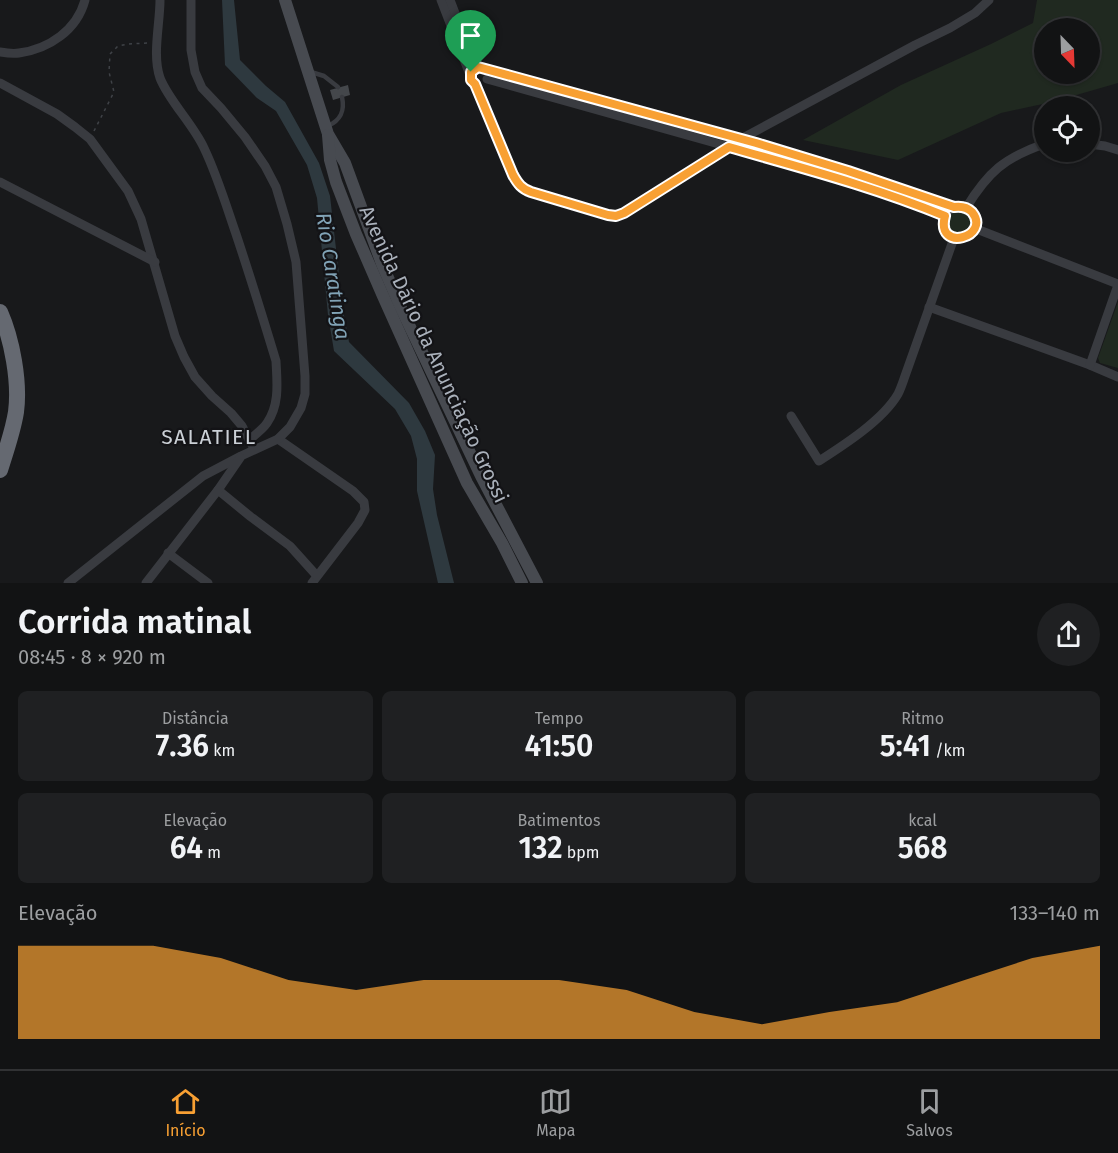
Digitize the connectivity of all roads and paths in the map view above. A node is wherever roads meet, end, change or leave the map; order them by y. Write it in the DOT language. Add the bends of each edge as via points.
graph roads {
  1 [pos="85,0"];
  2 [pos="160,0"];
  3 [pos="191,0"];
  4 [pos="285,0"];
  5 [pos="441,0"];
  6 [pos="450,0"];
  7 [pos="989,0"];
  8 [pos="157,42"];
  9 [pos="0,52"];
  10 [pos="476,70"];
  11 [pos="308,71"];
  12 [pos="487,79"];
  13 [pos="0,83"];
  14 [pos="475,84"];
  15 [pos="338,87"];
  16 [pos="342,97"];
  17 [pos="327,130"];
  18 [pos="90,139"];
  19 [pos="741,139"];
  20 [pos="756,143"];
  21 [pos="1100,145"];
  22 [pos="729,147"];
  23 [pos="1034,148"];
  24 [pos="1118,150"];
  25 [pos="748,153"];
  26 [pos="0,182"];
  27 [pos="954,207"];
  28 [pos="966,208"];
  29 [pos="945,216"];
  30 [pos="974,228"];
  31 [pos="954,238"];
  32 [pos="155,262"];
  33 [pos="1118,284"];
  34 [pos="929,307"];
  35 [pos="0,312"];
  36 [pos="0,340"];
  37 [pos="1090,365"];
  38 [pos="1118,377"];
  39 [pos="791,416"];
  40 [pos="278,439"];
  41 [pos="249,440"];
  42 [pos="0,441"];
  43 [pos="255,449"];
  44 [pos="241,456"];
  45 [pos="0,470"];
  46 [pos="481,476"];
  47 [pos="467,483"];
  48 [pos="218,490"];
  49 [pos="168,553"];
  50 [pos="314,579"];
  51 [pos="68,583"];
  52 [pos="146,583"];
  53 [pos="208,583"];
  54 [pos="522,583"];
  55 [pos="537,583"];
  1 -- 9 [label="street" via="74,24 61,37 19,53"];
  2 -- 8 [label="street"];
  3 -- 40 [label="street" via="195,72 202,88 245,136 265,166 276,187 296,262 305,394 290,427"];
  4 -- 11 [label="main road, Avenida Dário da Anunciação Grossi"];
  5 -- 10 [label="street"];
  6 -- 10 [label="street"];
  7 -- 19 [label="street" via="950,28"];
  8 -- 18 [label="path" via="118,46 110,54 114,92"];
  8 -- 41 [label="street" via="160,77 203,145 220,185 276,361 278,388 274,408 267,423"];
  10 -- 12 [label="street" via="487,73"];
  10 -- 14 [label="street" via="471,80"];
  10 -- 19 [label="street"];
  11 -- 15 [label="lane" via="324,76"];
  11 -- 17 [label="main road, Avenida Dário da Anunciação Grossi"];
  12 -- 14 [label="street"];
  12 -- 22 [label="street"];
  13 -- 18 [label="street" via="57,114"];
  14 -- 22 [label="street" via="513,175 523,189 608,215 624,213"];
  16 -- 17 [label="lane" via="343,113"];
  17 -- 46 [label="main road, Avenida Dário da Anunciação Grossi" via="345,163 401,308"];
  17 -- 47 [label="main road, Avenida Dário da Anunciação Grossi" via="336,182 356,234"];
  18 -- 32 [label="street" via="128,192"];
  19 -- 20 [label="street"];
  19 -- 22 [label="street"];
  20 -- 25 [label="street" via="757,147"];
  20 -- 27 [label="street"];
  21 -- 24 [label="street"];
  22 -- 25 [label="street"];
  23 -- 28 [label="street" via="996,168"];
  25 -- 29 [label="street" via="844,179"];
  26 -- 32 [label="street"];
  27 -- 28 [label="street"];
  27 -- 29 [label="street"];
  28 -- 30 [label="street" via="975,218"];
  29 -- 31 [label="street" via="944,229"];
  30 -- 31 [label="street" via="967,237"];
  30 -- 33 [label="street"];
  31 -- 34 [label="street"];
  32 -- 41 [label="street" via="184,357 195,377 231,413"];
  33 -- 37 [label="street"];
  34 -- 37 [label="street"];
  34 -- 39 [label="street" via="898,394 846,444 819,461"];
  35 -- 45 [label="highway" via="13,350 16,411"];
  36 -- 42 [label="highway" via="7,375 8,413"];
  37 -- 38 [label="street"];
  40 -- 43 [label="street"];
  40 -- 50 [label="street" via="364,502 365,510 358,523"];
  41 -- 43 [label="street"];
  43 -- 44 [label="street"];
  44 -- 48 [label="street"];
  44 -- 51 [label="street" via="203,476"];
  46 -- 47 [label="main road"];
  46 -- 55 [label="main road, Avenida Dário da Anunciação Grossi"];
  47 -- 54 [label="main road, Avenida Dário da Anunciação Grossi"];
  48 -- 49 [label="street"];
  48 -- 50 [label="street" via="290,546"];
  49 -- 52 [label="street"];
  49 -- 53 [label="street"];
}
